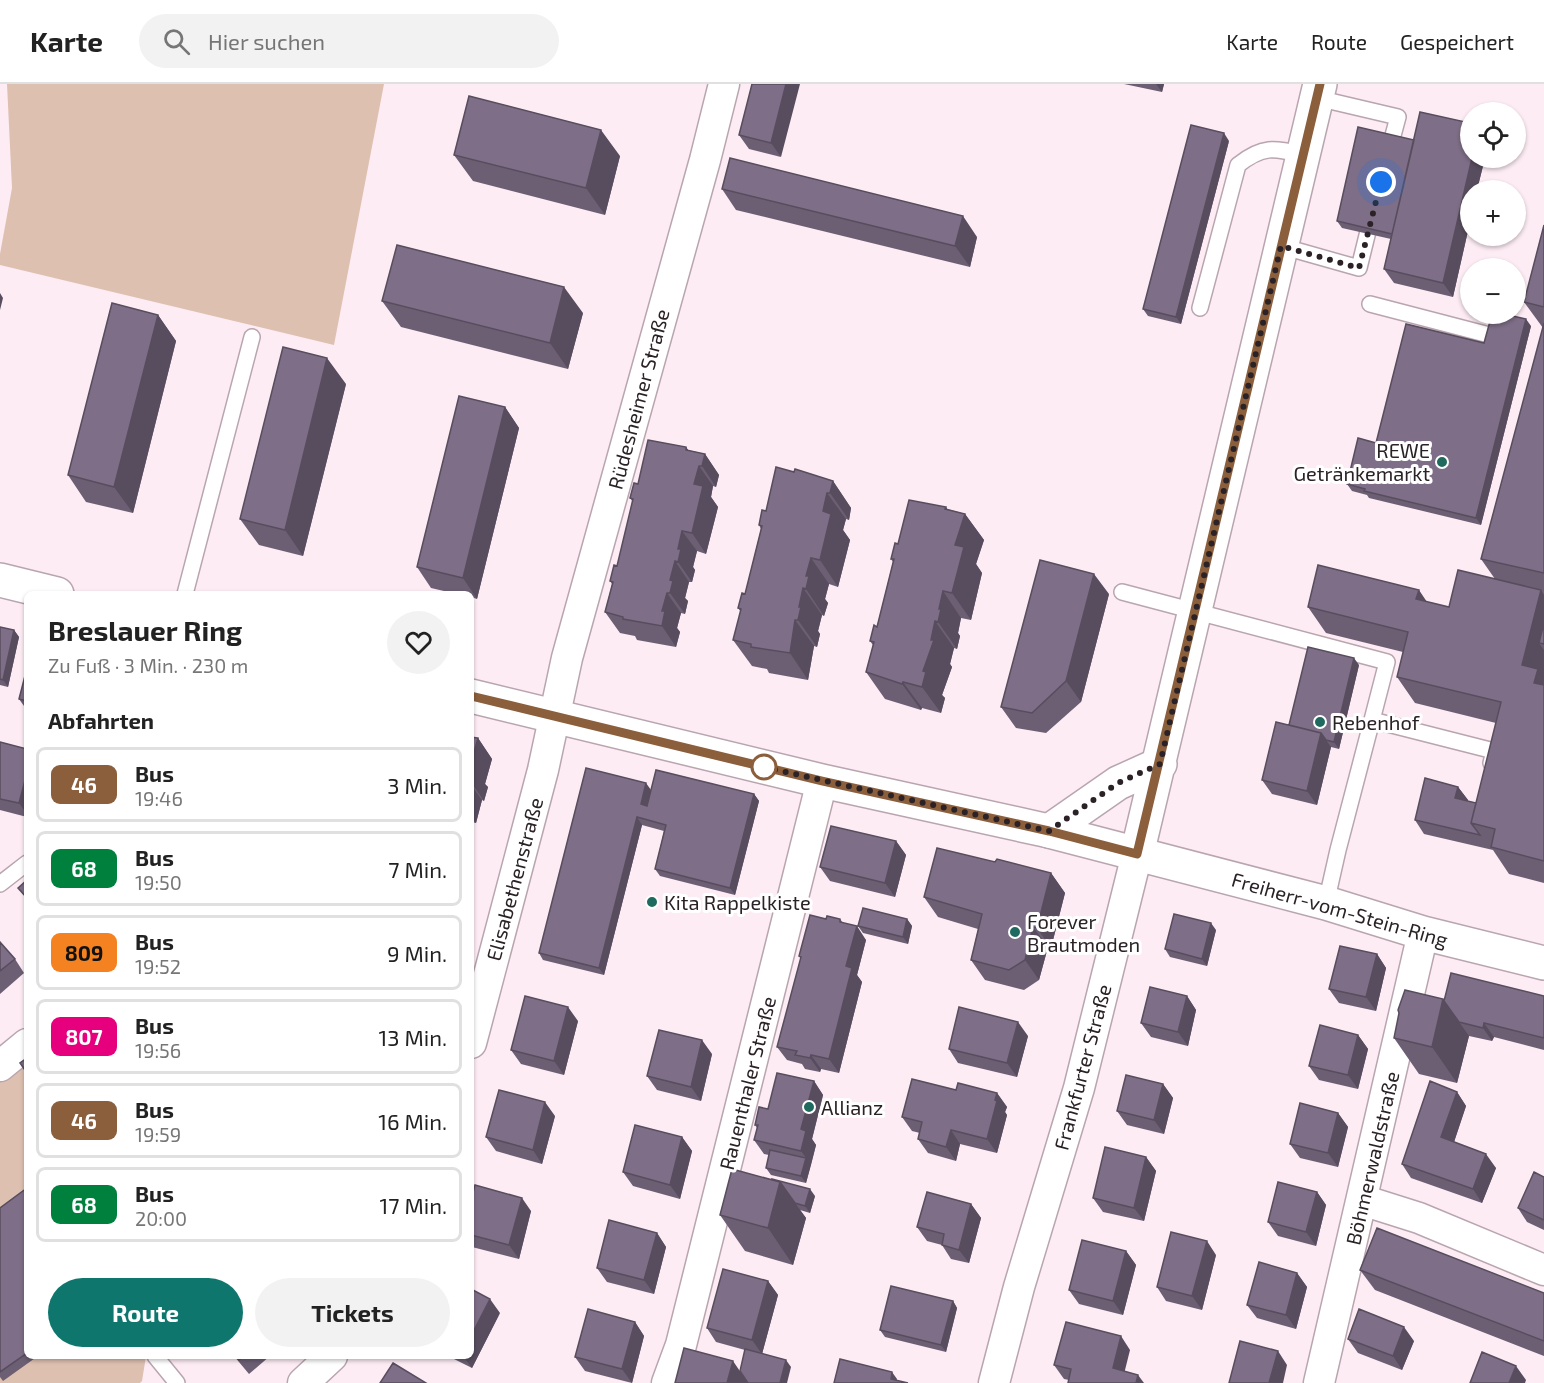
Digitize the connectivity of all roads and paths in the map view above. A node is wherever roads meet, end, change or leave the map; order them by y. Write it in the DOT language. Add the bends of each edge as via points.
graph roads {
  1 [pos="724,84"];
  2 [pos="1319,91"];
  3 [pos="1304,155"];
  4 [pos="1386,163"];
  5 [pos="1377,198"];
  6 [pos="1281,246"];
  7 [pos="1370,304"];
  8 [pos="1200,308"];
  9 [pos="1493,336"];
  10 [pos="252,337"];
  11 [pos="0,580"];
  12 [pos="45,591"];
  13 [pos="186,591"];
  14 [pos="1122,592"];
  15 [pos="1195,610"];
  16 [pos="474,697"];
  17 [pos="556,715"];
  18 [pos="1372,720"];
  19 [pos="1160,764"];
  20 [pos="822,781"];
  21 [pos="1486,783"];
  22 [pos="1049,831"];
  23 [pos="1137,854"];
  24 [pos="24,865"];
  25 [pos="0,884"];
  26 [pos="1326,903"];
  27 [pos="1423,933"];
  28 [pos="1544,963"];
  29 [pos="474,1031"];
  30 [pos="24,1046"];
  31 [pos="0,1066"];
  32 [pos="1362,1200"];
  33 [pos="1544,1270"];
  34 [pos="158,1359"];
  35 [pos="329,1359"];
  36 [pos="177,1383"];
  37 [pos="303,1383"];
  38 [pos="667,1383"];
  39 [pos="994,1383"];
  40 [pos="1319,1383"];
  1 -- 17 [label="street, Rüdesheimer Straße" via="567,658"];
  2 -- 3 [label="main road, Frankfurter Straße"];
  2 -- 4 [label="lane" via="1398,117"];
  3 -- 6 [label="main road, Frankfurter Straße"];
  3 -- 8 [label="lane" via="1266,149 1251,154 1238,165"];
  5 -- 6 [label="lane" via="1359,268"];
  6 -- 15 [label="main road, Frankfurter Straße"];
  7 -- 9 [label="lane"];
  10 -- 13 [label="lane"];
  11 -- 12 [label="main road"];
  14 -- 15 [label="lane"];
  15 -- 18 [label="lane" via="1387,662"];
  15 -- 19 [label="main road, Frankfurter Straße"];
  16 -- 17 [label="main road, Freiherr-vom-Stein-Ring"];
  17 -- 20 [label="main road, Freiherr-vom-Stein-Ring"];
  17 -- 29 [label="street, Elisabethenstraße"];
  18 -- 21 [label="lane" via="1494,751"];
  18 -- 26 [label="lane"];
  19 -- 22 [label="main road" via="1118,783"];
  19 -- 23 [label="main road, Frankfurter Straße"];
  20 -- 22 [label="main road, Freiherr-vom-Stein-Ring"];
  20 -- 38 [label="street, Rauenthaler Straße" via="681,1345"];
  22 -- 23 [label="main road, Freiherr-vom-Stein-Ring"];
  23 -- 26 [label="main road, Freiherr-vom-Stein-Ring"];
  23 -- 39 [label="street, Frankfurter Straße" via="1080,1088"];
  24 -- 25 [label="lane"];
  26 -- 27 [label="main road, Freiherr-vom-Stein-Ring"];
  27 -- 28 [label="main road, Freiherr-vom-Stein-Ring"];
  27 -- 32 [label="street, Böhmerwaldstraße"];
  30 -- 31 [label="street"];
  32 -- 33 [label="street" via="1419,1218"];
  32 -- 40 [label="street, Böhmerwaldstraße"];
  34 -- 36 [label="lane"];
  35 -- 37 [label="street"];
}
